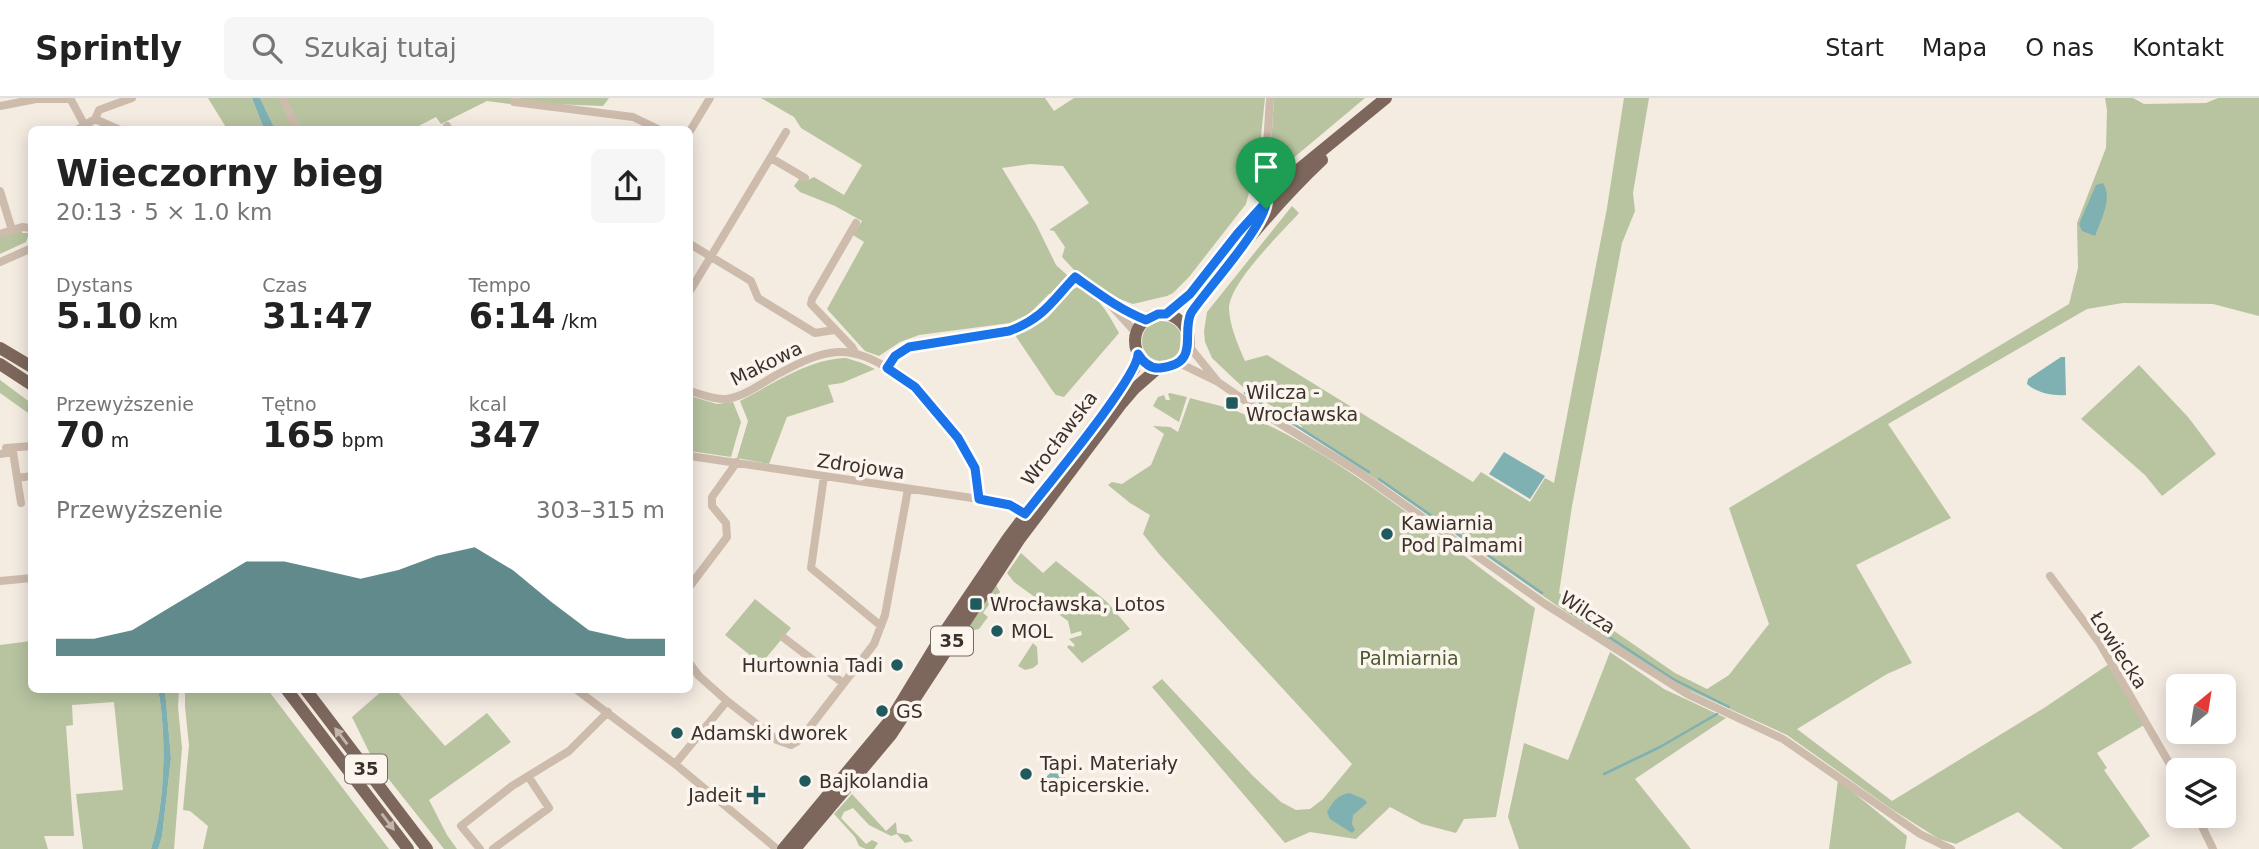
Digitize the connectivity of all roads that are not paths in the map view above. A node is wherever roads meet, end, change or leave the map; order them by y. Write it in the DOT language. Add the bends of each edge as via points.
graph roads {
  1 [pos="132,98"];
  2 [pos="283,98"];
  3 [pos="710,98"];
  4 [pos="1270,98"];
  5 [pos="1386,98"];
  6 [pos="71,99"];
  7 [pos="514,102"];
  8 [pos="0,106"];
  9 [pos="95,119"];
  10 [pos="1362,120"];
  11 [pos="81,126"];
  12 [pos="83,126"];
  13 [pos="111,126"];
  14 [pos="295,126"];
  15 [pos="652,126"];
  16 [pos="693,126"];
  17 [pos="786,132"];
  18 [pos="771,158"];
  19 [pos="1266,171"];
  20 [pos="1292,175"];
  21 [pos="806,178"];
  22 [pos="0,191"];
  23 [pos="1266,197"];
  24 [pos="856,223"];
  25 [pos="28,228"];
  26 [pos="12,230"];
  27 [pos="0,234"];
  28 [pos="1248,239"];
  29 [pos="693,246"];
  30 [pos="28,250"];
  31 [pos="711,257"];
  32 [pos="0,262"];
  33 [pos="693,286"];
  34 [pos="1106,300"];
  35 [pos="1166,314"];
  36 [pos="1146,320"];
  37 [pos="1187,327"];
  38 [pos="834,330"];
  39 [pos="1137,334"];
  40 [pos="1188,345"];
  41 [pos="0,348"];
  42 [pos="856,354"];
  43 [pos="1138,354"];
  44 [pos="1177,362"];
  45 [pos="0,364"];
  46 [pos="28,366"];
  47 [pos="887,368"];
  48 [pos="1158,368"];
  49 [pos="1218,382"];
  50 [pos="28,383"];
  51 [pos="693,392"];
  52 [pos="28,447"];
  53 [pos="13,450"];
  54 [pos="0,451"];
  55 [pos="693,456"];
  56 [pos="737,463"];
  57 [pos="824,476"];
  58 [pos="28,477"];
  59 [pos="17,478"];
  60 [pos="908,489"];
  61 [pos="979,499"];
  62 [pos="21,503"];
  63 [pos="1025,514"];
  64 [pos="2050,576"];
  65 [pos="28,578"];
  66 [pos="0,581"];
  67 [pos="693,582"];
  68 [pos="881,626"];
  69 [pos="784,638"];
  70 [pos="693,668"];
  71 [pos="843,683"];
  72 [pos="289,693"];
  73 [pos="308,693"];
  74 [pos="581,693"];
  75 [pos="727,701"];
  76 [pos="608,712"];
  77 [pos="2166,758"];
  78 [pos="675,764"];
  79 [pos="528,776"];
  80 [pos="2203,828"];
  81 [pos="408,849"];
  82 [pos="427,849"];
  83 [pos="480,849"];
  84 [pos="493,849"];
  85 [pos="777,849"];
  86 [pos="783,849"];
  87 [pos="794,849"];
  88 [pos="1951,849"];
  89 [pos="2213,849"];
  1 -- 9 [label="street" via="99,110"];
  2 -- 14 [label="street"];
  3 -- 16 [label="street"];
  4 -- 19 [label="street"];
  5 -- 10 [label="main road"];
  6 -- 8 [label="street"];
  6 -- 11 [label="street"];
  7 -- 15 [label="street" via="633,117"];
  9 -- 12 [label="street"];
  9 -- 13 [label="street"];
  10 -- 20 [label="main road"];
  10 -- 28 [label="main road"];
  17 -- 18 [label="street"];
  18 -- 21 [label="street"];
  18 -- 31 [label="street"];
  19 -- 20 [label="street" via="1279,179"];
  19 -- 23 [label="street"];
  20 -- 23 [label="main road"];
  22 -- 26 [label="street"];
  23 -- 28 [label="street" via="1263,215"];
  23 -- 35 [label="main road" via="1190,294"];
  24 -- 38 [label="street" via="812,299 811,304"];
  25 -- 26 [label="street"];
  26 -- 27 [label="street"];
  28 -- 37 [label="main road" via="1198,303"];
  29 -- 31 [label="street"];
  30 -- 32 [label="street"];
  31 -- 33 [label="street"];
  31 -- 38 [label="street" via="751,281 758,298 815,332"];
  34 -- 36 [label="street"];
  34 -- 39 [label="street"];
  34 -- 47 [label="street" via="1075,277 1042,315 1020,327 909,347"];
  35 -- 36 [label="main road"];
  35 -- 37 [label="main road"];
  36 -- 39 [label="main road"];
  37 -- 40 [label="main road"];
  38 -- 42 [label="street"];
  39 -- 43 [label="main road, 35"];
  40 -- 44 [label="main road"];
  40 -- 49 [label="street, Wilcza"];
  41 -- 46 [label="main road"];
  42 -- 47 [label="street"];
  42 -- 51 [label="street, Makowa" via="840,352 798,363 734,397 722,399"];
  43 -- 48 [label="main road" via="1144,363"];
  43 -- 63 [label="main road, Wrocławska / 35" via="1117,394"];
  44 -- 48 [label="main road, 35"];
  44 -- 49 [label="street, Wilcza"];
  45 -- 50 [label="main road"];
  47 -- 61 [label="street" via="915,387 958,438 975,468"];
  48 -- 87 [label="main road, Wrocławska / 35" via="1122,403 1037,515 878,752"];
  49 -- 88 [label="street, Wilcza" via="1357,471 1577,625 1689,695 1783,739 1920,834"];
  52 -- 53 [label="street"];
  53 -- 54 [label="street"];
  53 -- 59 [label="street"];
  55 -- 56 [label="street, Zdrojowa"];
  56 -- 57 [label="street, Zdrojowa"];
  56 -- 67 [label="street" via="712,497 712,506 726,523 727,537"];
  57 -- 60 [label="street, Zdrojowa"];
  57 -- 68 [label="street" via="811,568"];
  58 -- 59 [label="street"];
  59 -- 62 [label="street"];
  60 -- 61 [label="street, Zdrojowa"];
  60 -- 68 [label="street"];
  61 -- 63 [label="street, Zdrojowa" via="1010,505"];
  63 -- 86 [label="main road, Wrocławska / 35" via="883,729"];
  64 -- 77 [label="street, Łowiecka" via="2099,642"];
  65 -- 66 [label="street"];
  68 -- 71 [label="street" via="874,644"];
  69 -- 71 [label="street"];
  70 -- 75 [label="street"];
  71 -- 75 [label="street" via="800,740 791,745 777,740"];
  72 -- 81 [label="main road, 35, one-way"];
  82 -- 73 [label="main road, 35, one-way"];
  74 -- 76 [label="street"];
  75 -- 78 [label="street"];
  76 -- 78 [label="street"];
  76 -- 79 [label="street" via="569,751"];
  78 -- 85 [label="street"];
  79 -- 83 [label="street" via="461,826"];
  79 -- 84 [label="street" via="549,808"];
  80 -- 89 [label="street"];
}
